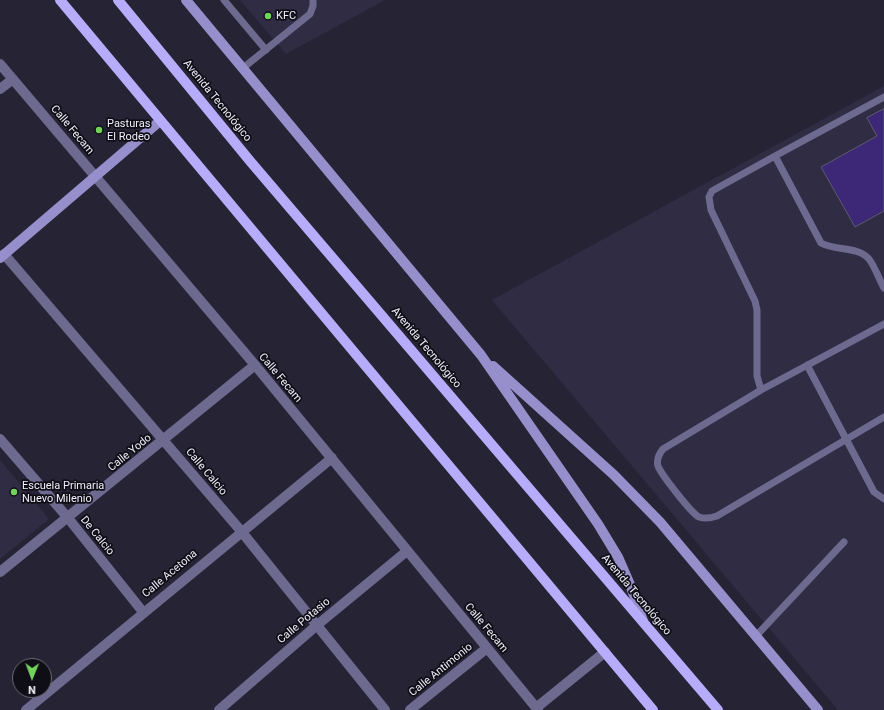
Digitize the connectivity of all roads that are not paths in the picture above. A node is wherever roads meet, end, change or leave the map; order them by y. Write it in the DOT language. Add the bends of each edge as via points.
graph roads {
  1 [pos="60,0"];
  2 [pos="118,0"];
  3 [pos="186,0"];
  4 [pos="224,0"];
  5 [pos="313,0"];
  6 [pos="266,50"];
  7 [pos="0,64"];
  8 [pos="243,68"];
  9 [pos="13,78"];
  10 [pos="0,89"];
  11 [pos="884,97"];
  12 [pos="160,121"];
  13 [pos="775,156"];
  14 [pos="96,177"];
  15 [pos="2,256"];
  16 [pos="884,288"];
  17 [pos="884,324"];
  18 [pos="481,356"];
  19 [pos="255,365"];
  20 [pos="807,365"];
  21 [pos="761,390"];
  22 [pos="884,417"];
  23 [pos="0,439"];
  24 [pos="847,439"];
  25 [pos="164,440"];
  26 [pos="332,458"];
  27 [pos="884,499"];
  28 [pos="68,518"];
  29 [pos="241,531"];
  30 [pos="844,542"];
  31 [pos="407,552"];
  32 [pos="0,572"];
  33 [pos="143,612"];
  34 [pos="643,621"];
  35 [pos="316,626"];
  36 [pos="756,636"];
  37 [pos="487,648"];
  38 [pos="605,652"];
  39 [pos="538,709"];
  40 [pos="26,710"];
  41 [pos="219,710"];
  42 [pos="385,710"];
  43 [pos="410,710"];
  44 [pos="653,710"];
  45 [pos="718,710"];
  46 [pos="818,710"];
  1 -- 12 [label="main road"];
  2 -- 34 [label="main road, Avenida Tecnológico" via="255,167"];
  3 -- 8 [label="main road"];
  4 -- 6 [label="lane"];
  5 -- 6 [label="lane" via="310,14"];
  6 -- 8 [label="lane"];
  7 -- 9 [label="street, Calle Fecam"];
  8 -- 18 [label="main road"];
  9 -- 10 [label="street"];
  9 -- 14 [label="street, Calle Fecam"];
  11 -- 13 [label="lane"];
  12 -- 14 [label="main road"];
  12 -- 38 [label="main road"];
  13 -- 16 [label="lane" via="821,243 828,247 862,254 869,259"];
  13 -- 21 [label="lane" via="712,191 709,197 711,210 755,300 757,376"];
  14 -- 15 [label="main road"];
  14 -- 19 [label="street, Calle Fecam"];
  15 -- 25 [label="street, Calle Calcio"];
  17 -- 20 [label="lane"];
  18 -- 34 [label="main road" via="598,524 618,557"];
  18 -- 36 [label="main road" via="614,475 660,522"];
  19 -- 25 [label="street, Calle Yodo"];
  19 -- 26 [label="street, Calle Fecam"];
  20 -- 21 [label="lane"];
  20 -- 24 [label="lane"];
  21 -- 24 [label="lane" via="663,449 659,454 658,467 692,513 708,518 717,516"];
  22 -- 24 [label="lane"];
  23 -- 28 [label="street, De Calcio"];
  24 -- 27 [label="lane" via="874,492"];
  25 -- 28 [label="street, Calle Yodo"];
  25 -- 29 [label="street, Calle Calcio"];
  26 -- 29 [label="street, Calle Acetona"];
  26 -- 31 [label="street, Calle Fecam"];
  28 -- 32 [label="street, Calle Yodo"];
  28 -- 33 [label="street, De Calcio"];
  29 -- 33 [label="street, Calle Acetona"];
  29 -- 35 [label="street, Calle Calcio"];
  30 -- 36 [label="lane"];
  31 -- 35 [label="street, Calle Potasio"];
  31 -- 37 [label="street, Calle Fecam"];
  33 -- 40 [label="street, Calle Acetona"];
  34 -- 45 [label="main road, Avenida Tecnológico"];
  35 -- 41 [label="street, Calle Potasio"];
  35 -- 42 [label="street, Calle Calcio"];
  36 -- 46 [label="main road"];
  37 -- 39 [label="street, Calle Fecam"];
  37 -- 43 [label="street, Calle Antimonio"];
  38 -- 39 [label="street"];
  38 -- 44 [label="main road"];
}
